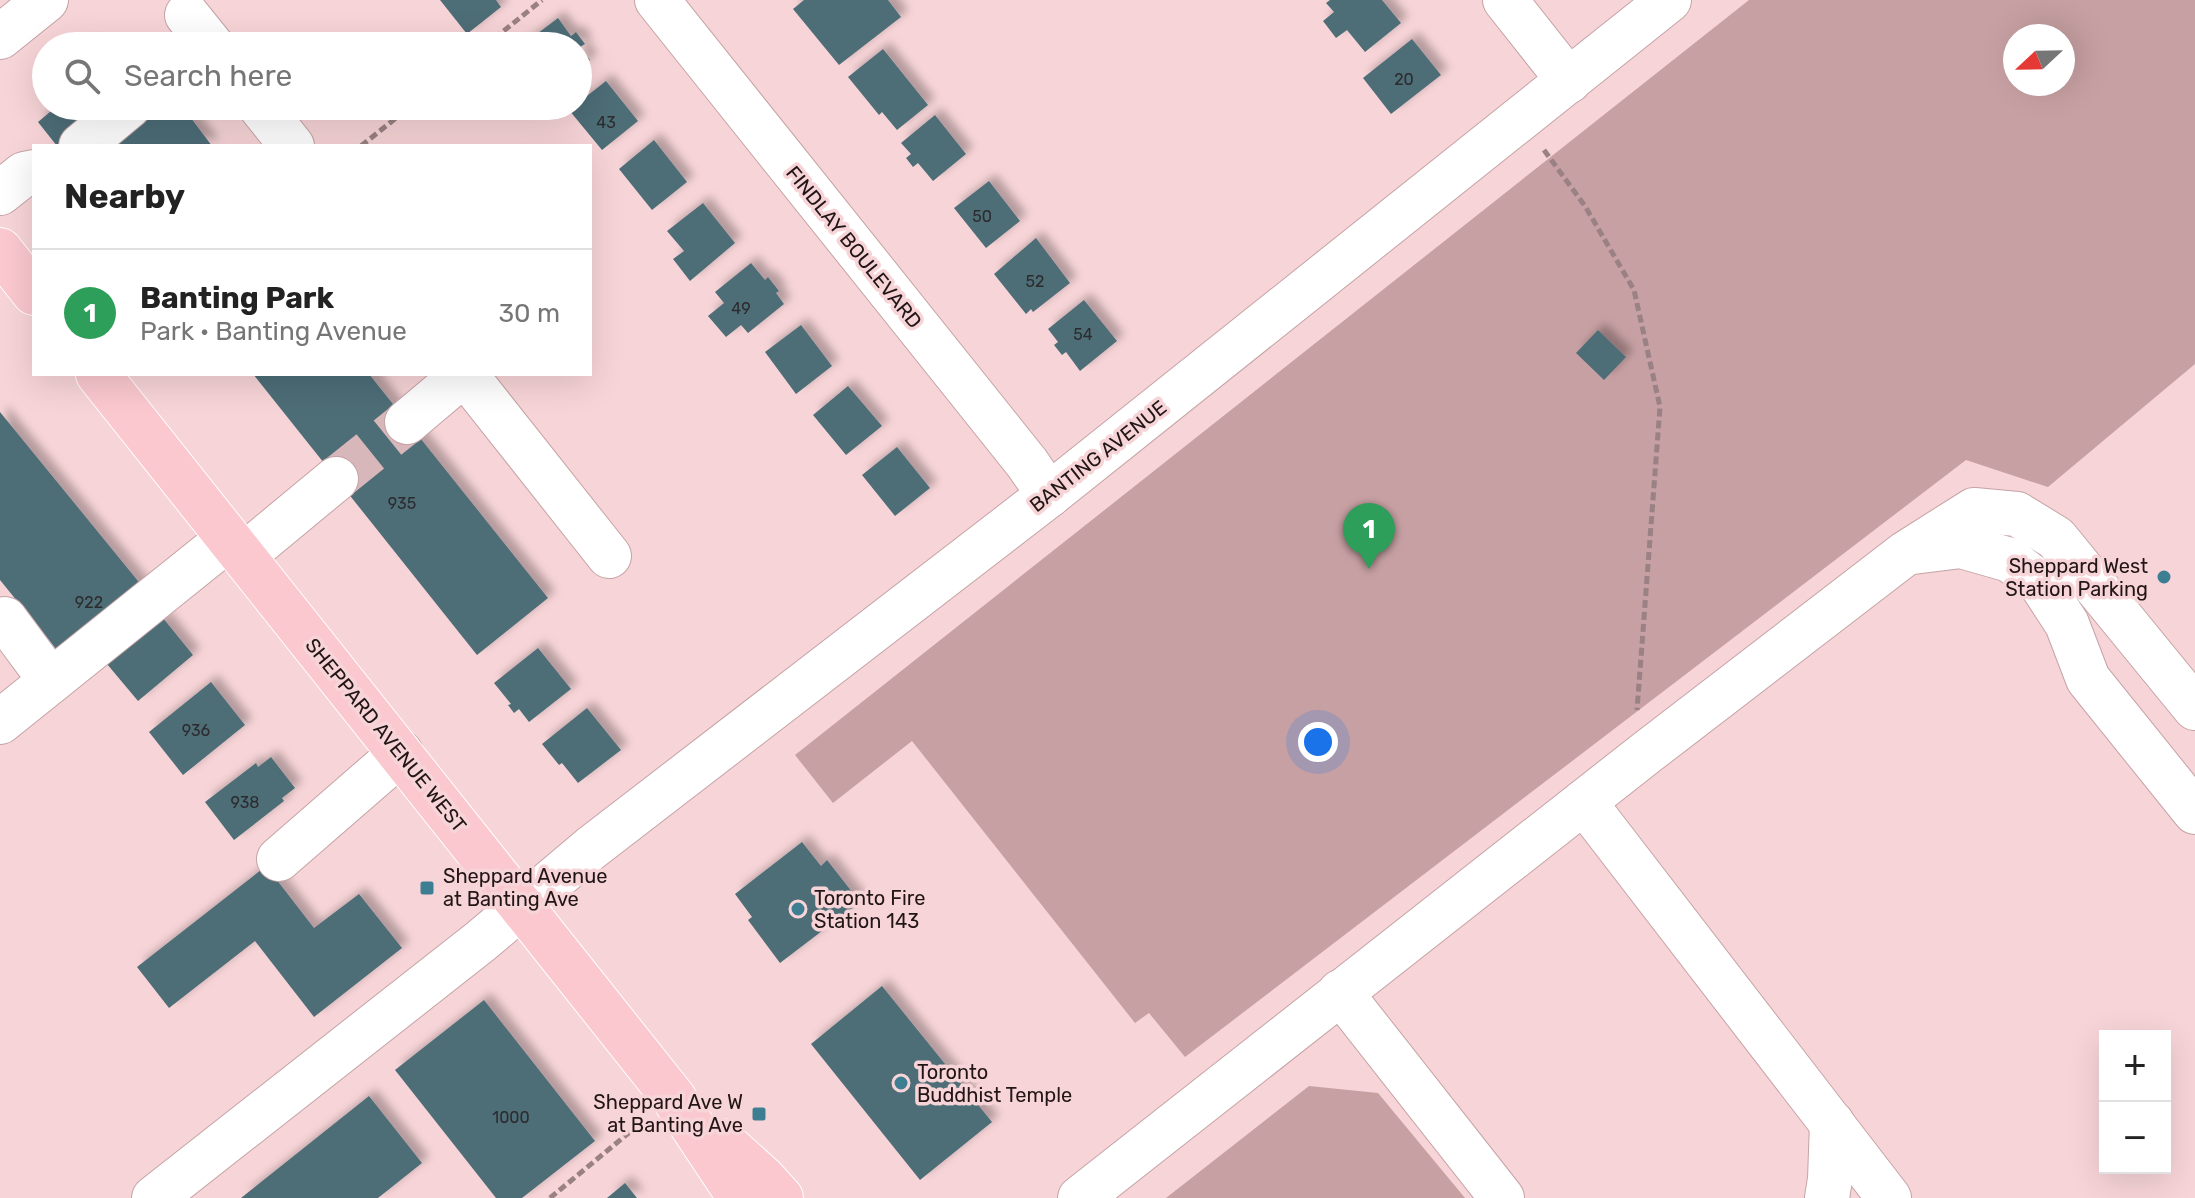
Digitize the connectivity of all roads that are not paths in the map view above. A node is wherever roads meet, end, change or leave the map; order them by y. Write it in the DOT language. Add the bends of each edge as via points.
graph roads {
  1 [pos="657,0"];
  2 [pos="1505,0"];
  3 [pos="1669,0"];
  4 [pos="43,1"];
  5 [pos="0,37"];
  6 [pos="1569,81"];
  7 [pos="112,120"];
  8 [pos="271,120"];
  9 [pos="83,144"];
  10 [pos="290,144"];
  11 [pos="32,172"];
  12 [pos="0,193"];
  13 [pos="0,250"];
  14 [pos="32,290"];
  15 [pos="100,376"];
  16 [pos="463,376"];
  17 [pos="467,376"];
  18 [pos="407,422"];
  19 [pos="336,479"];
  20 [pos="1049,495"];
  21 [pos="235,547"];
  22 [pos="1906,553"];
  23 [pos="609,556"];
  24 [pos="0,623"];
  25 [pos="2067,624"];
  26 [pos="51,681"];
  27 [pos="2195,708"];
  28 [pos="0,722"];
  29 [pos="2195,738"];
  30 [pos="401,753"];
  31 [pos="1584,802"];
  32 [pos="2195,812"];
  33 [pos="279,859"];
  34 [pos="522,906"];
  35 [pos="1340,992"];
  36 [pos="673,1097"];
  37 [pos="1832,1123"];
  38 [pos="154,1198"];
  39 [pos="740,1198"];
  40 [pos="781,1198"];
  41 [pos="1080,1198"];
  42 [pos="1502,1198"];
  43 [pos="1827,1198"];
  44 [pos="1889,1198"];
  1 -- 20 [label="street, FINDLAY BOULEVARD"];
  2 -- 6 [label="street"];
  3 -- 6 [label="street, BANTING AVENUE"];
  4 -- 5 [label="street"];
  6 -- 20 [label="street, BANTING AVENUE"];
  7 -- 9 [label="street"];
  8 -- 10 [label="street"];
  11 -- 12 [label="street"];
  13 -- 14 [label="main road"];
  15 -- 21 [label="main road, SHEPPARD AVENUE WEST"];
  16 -- 18 [label="street"];
  17 -- 23 [label="street"];
  19 -- 21 [label="street"];
  20 -- 34 [label="street, BANTING AVENUE"];
  21 -- 26 [label="street"];
  21 -- 30 [label="main road, SHEPPARD AVENUE WEST"];
  22 -- 25 [label="street" via="1961,546 2010,560 2041,584"];
  22 -- 27 [label="street" via="1974,510 2017,514 2056,538"];
  22 -- 31 [label="street"];
  24 -- 26 [label="street" via="5,619"];
  25 -- 29 [label="street" via="2134,672"];
  25 -- 32 [label="street" via="2088,679"];
  26 -- 28 [label="street"];
  30 -- 33 [label="street"];
  30 -- 34 [label="main road, SHEPPARD AVENUE WEST"];
  31 -- 35 [label="street"];
  31 -- 37 [label="street"];
  34 -- 36 [label="main road, SHEPPARD AVENUE WEST"];
  34 -- 38 [label="street, BANTING AVENUE"];
  35 -- 41 [label="street"];
  35 -- 42 [label="street"];
  36 -- 39 [label="main road, SHEPPARD AVENUE WEST"];
  36 -- 40 [label="main road, SHEPPARD AVENUE WEST"];
  37 -- 43 [label="street"];
  37 -- 44 [label="street"];
}
